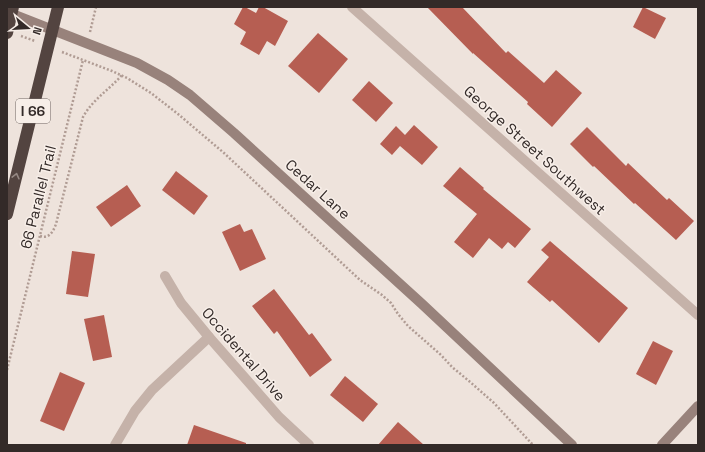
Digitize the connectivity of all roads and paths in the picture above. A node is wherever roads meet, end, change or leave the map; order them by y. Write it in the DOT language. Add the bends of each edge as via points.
graph roads {
  1 [pos="13,7"];
  2 [pos="58,7"];
  3 [pos="96,7"];
  4 [pos="352,7"];
  5 [pos="7,12"];
  6 [pos="7,33"];
  7 [pos="88,38"];
  8 [pos="85,53"];
  9 [pos="112,71"];
  10 [pos="122,76"];
  11 [pos="7,214"];
  12 [pos="39,236"];
  13 [pos="165,276"];
  14 [pos="698,315"];
  15 [pos="209,337"];
  16 [pos="7,370"];
  17 [pos="698,406"];
  18 [pos="115,445"];
  19 [pos="309,445"];
  20 [pos="533,445"];
  21 [pos="572,445"];
  22 [pos="662,445"];
  1 -- 6 [label="highway"];
  11 -- 2 [label="highway, I 66, one-way"];
  3 -- 7 [label="path"];
  4 -- 14 [label="street, George Street Southwest"];
  5 -- 21 [label="main road, Cedar Lane" via="137,62 190,95 422,304"];
  8 -- 12 [label="path, 66 Parallel Trail"];
  9 -- 10 [label="path"];
  10 -- 12 [label="path" via="90,105 83,117 56,224 50,234"];
  10 -- 20 [label="path" via="151,93 224,153 360,280 391,303 408,326 494,403"];
  12 -- 16 [label="path, 66 Parallel Trail"];
  13 -- 15 [label="street, Occidental Drive" via="181,303"];
  15 -- 18 [label="street" via="134,410"];
  15 -- 19 [label="street, Occidental Drive" via="279,417"];
  17 -- 22 [label="main road"];
}
